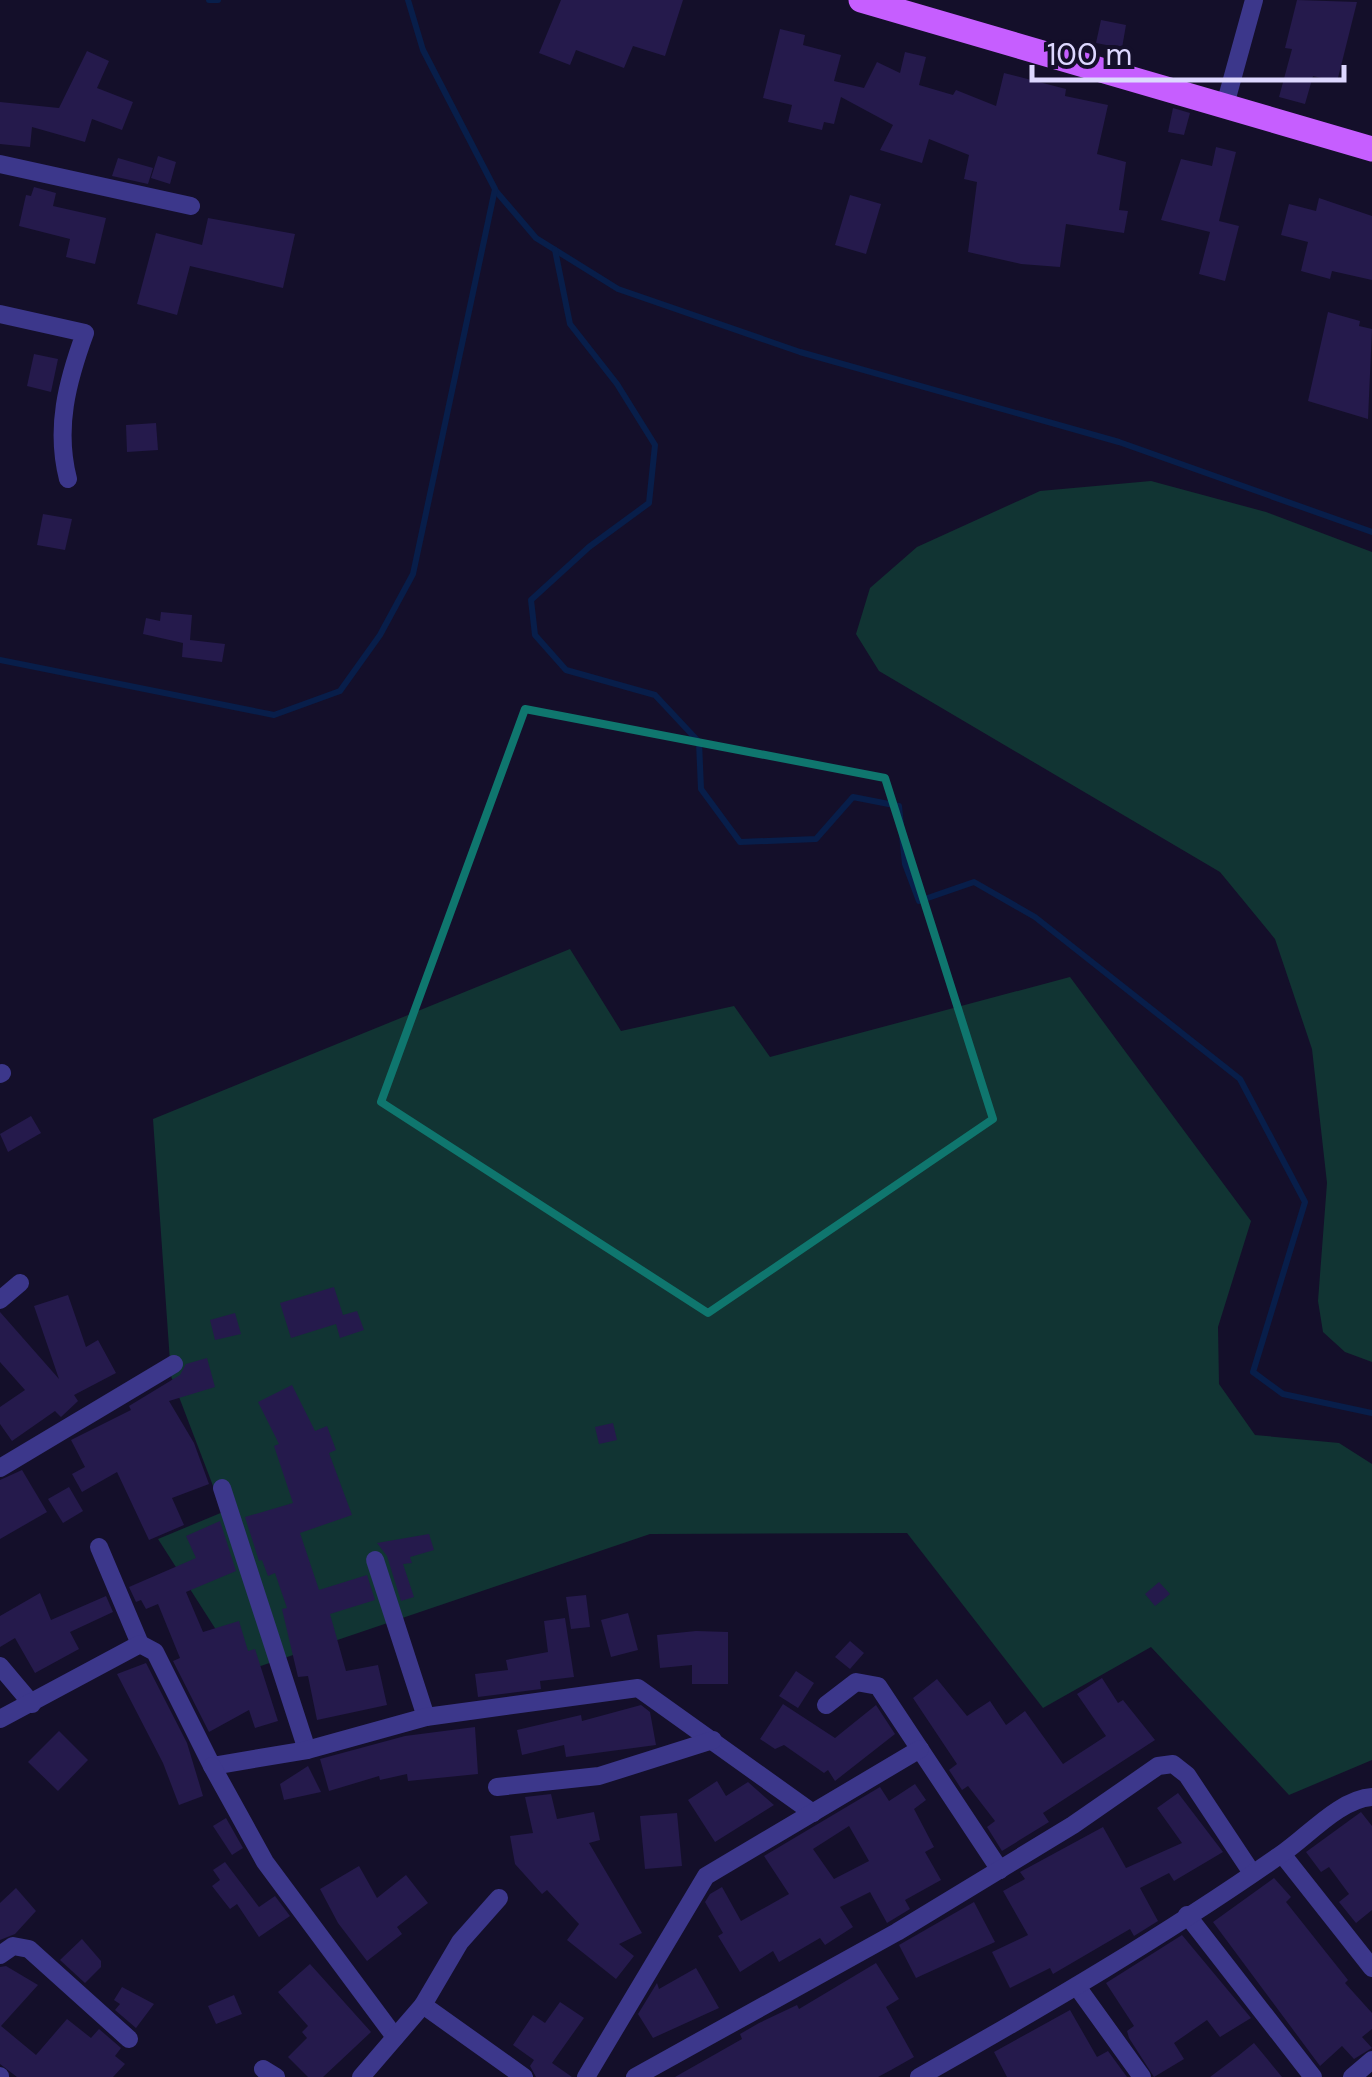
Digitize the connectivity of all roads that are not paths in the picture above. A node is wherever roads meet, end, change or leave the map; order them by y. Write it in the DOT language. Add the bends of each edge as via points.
graph roads {
  1 [pos="862,0"];
  2 [pos="1254,0"];
  3 [pos="1225,105"];
  4 [pos="1372,149"];
  5 [pos="0,164"];
  6 [pos="190,206"];
  7 [pos="0,314"];
  8 [pos="68,478"];
  9 [pos="20,1284"];
  10 [pos="0,1300"];
  11 [pos="174,1364"];
  12 [pos="0,1468"];
  13 [pos="222,1488"];
  14 [pos="100,1547"];
  15 [pos="375,1560"];
  16 [pos="140,1644"];
  17 [pos="0,1666"];
  18 [pos="32,1704"];
  19 [pos="826,1705"];
  20 [pos="426,1717"];
  21 [pos="0,1719"];
  22 [pos="713,1740"];
  23 [pos="920,1749"];
  24 [pos="307,1750"];
  25 [pos="212,1766"];
  26 [pos="497,1787"];
  27 [pos="1372,1797"];
  28 [pos="814,1813"];
  29 [pos="1282,1854"];
  30 [pos="1000,1870"];
  31 [pos="1252,1873"];
  32 [pos="499,1898"];
  33 [pos="1187,1915"];
  34 [pos="0,1955"];
  35 [pos="1372,1968"];
  36 [pos="1078,1988"];
  37 [pos="423,2005"];
  38 [pos="395,2037"];
  39 [pos="129,2040"];
  40 [pos="1372,2060"];
  41 [pos="361,2077"];
  42 [pos="524,2077"];
  43 [pos="586,2077"];
  44 [pos="635,2077"];
  45 [pos="919,2077"];
  46 [pos="1142,2077"];
  47 [pos="1313,2077"];
  48 [pos="1352,2077"];
  1 -- 3 [label="main road"];
  2 -- 3 [label="street"];
  3 -- 4 [label="main road"];
  5 -- 6 [label="street"];
  7 -- 8 [label="street" via="84,333 59,442"];
  9 -- 10 [label="street"];
  11 -- 12 [label="street"];
  13 -- 24 [label="street"];
  14 -- 16 [label="street"];
  15 -- 20 [label="street"];
  16 -- 18 [label="street"];
  16 -- 25 [label="street" via="155,1652"];
  17 -- 18 [label="street"];
  18 -- 21 [label="street"];
  19 -- 23 [label="street" via="856,1682 871,1682"];
  20 -- 22 [label="street" via="638,1688"];
  20 -- 24 [label="street"];
  22 -- 26 [label="street" via="599,1776"];
  22 -- 28 [label="street"];
  23 -- 28 [label="street"];
  23 -- 30 [label="street"];
  24 -- 25 [label="street"];
  25 -- 38 [label="street" via="265,1862"];
  27 -- 29 [label="street" via="1346,1806"];
  28 -- 43 [label="street" via="706,1876"];
  29 -- 31 [label="street"];
  29 -- 35 [label="street"];
  30 -- 31 [label="street" via="1167,1764 1188,1774"];
  30 -- 44 [label="street"];
  31 -- 33 [label="street"];
  32 -- 37 [label="street" via="460,1942"];
  33 -- 36 [label="street"];
  33 -- 47 [label="street"];
  34 -- 39 [label="street" via="12,1946 29,1950"];
  36 -- 45 [label="street"];
  36 -- 46 [label="street"];
  37 -- 38 [label="street"];
  37 -- 42 [label="street"];
  38 -- 41 [label="street"];
  40 -- 48 [label="street"];
}
